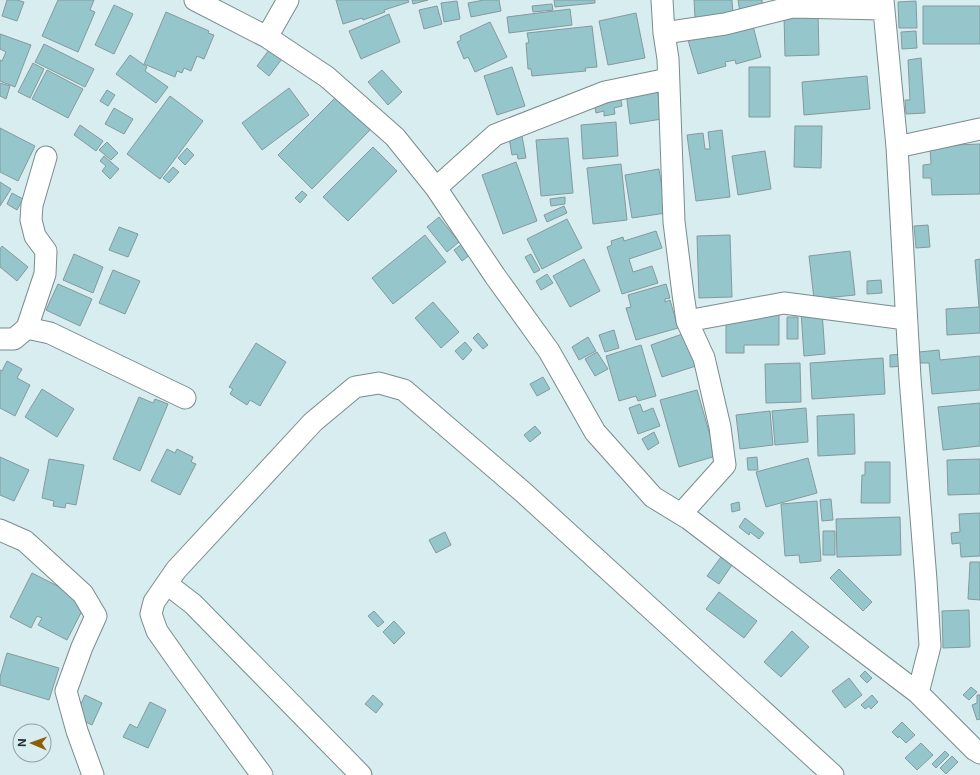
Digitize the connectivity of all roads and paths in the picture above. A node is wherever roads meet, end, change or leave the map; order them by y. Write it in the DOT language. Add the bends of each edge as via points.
graph roads {
  1 [pos="195,0"];
  2 [pos="288,0"];
  3 [pos="662,0"];
  4 [pos="883,4"];
  5 [pos="664,33"];
  6 [pos="267,37"];
  7 [pos="668,79"];
  8 [pos="980,129"];
  9 [pos="896,147"];
  10 [pos="46,158"];
  11 [pos="436,188"];
  12 [pos="906,319"];
  13 [pos="687,321"];
  14 [pos="26,328"];
  15 [pos="0,339"];
  16 [pos="185,398"];
  17 [pos="681,514"];
  18 [pos="0,530"];
  19 [pos="167,584"];
  20 [pos="918,693"];
  21 [pos="980,753"];
  22 [pos="93,775"];
  23 [pos="262,775"];
  24 [pos="361,775"];
  25 [pos="833,775"];
  1 -- 6 [label="street"];
  2 -- 6 [label="street"];
  3 -- 5 [label="street"];
  4 -- 5 [label="street" via="792,7 725,24"];
  4 -- 9 [label="street"];
  5 -- 7 [label="street"];
  6 -- 11 [label="street" via="327,77 395,137"];
  7 -- 11 [label="street" via="605,92 495,135"];
  7 -- 13 [label="street" via="674,222"];
  8 -- 9 [label="street"];
  9 -- 12 [label="street"];
  10 -- 14 [label="street" via="32,204 31,220 35,236 46,251 45,274"];
  11 -- 17 [label="street" via="549,351 595,432 653,497"];
  12 -- 13 [label="street" via="784,302"];
  12 -- 20 [label="street" via="930,646"];
  13 -- 17 [label="street" via="704,358 720,427 725,465"];
  14 -- 15 [label="street" via="14,339"];
  14 -- 16 [label="street" via="50,333"];
  17 -- 20 [label="street"];
  18 -- 22 [label="street" via="25,541 83,594 96,616 66,691"];
  19 -- 23 [label="street" via="154,602 151,614 157,631"];
  19 -- 24 [label="street" via="193,604"];
  19 -- 25 [label="street" via="176,570 313,422 355,387 380,383 404,390 523,492"];
  20 -- 21 [label="street"];
}
